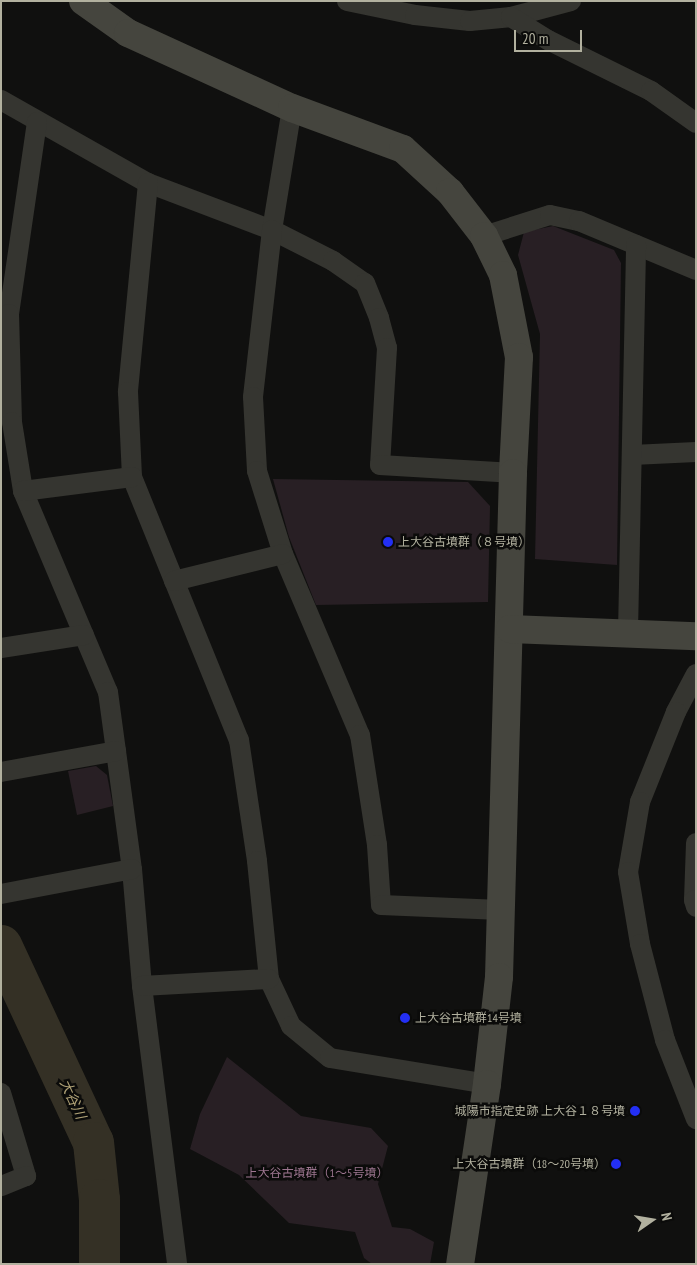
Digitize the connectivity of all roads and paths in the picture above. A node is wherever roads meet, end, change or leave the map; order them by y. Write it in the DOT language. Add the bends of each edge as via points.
graph roads {
  1 [pos="83,1"];
  2 [pos="348,1"];
  3 [pos="557,3"];
  4 [pos="511,17"];
  5 [pos="1,100"];
  6 [pos="292,108"];
  7 [pos="695,121"];
  8 [pos="37,122"];
  9 [pos="148,183"];
  10 [pos="272,230"];
  11 [pos="484,236"];
  12 [pos="636,246"];
  13 [pos="696,270"];
  14 [pos="5,314"];
  15 [pos="696,452"];
  16 [pos="632,455"];
  17 [pos="513,473"];
  18 [pos="132,477"];
  19 [pos="24,491"];
  20 [pos="284,554"];
  21 [pos="174,581"];
  22 [pos="510,629"];
  23 [pos="628,632"];
  24 [pos="84,635"];
  25 [pos="696,636"];
  26 [pos="1,648"];
  27 [pos="696,674"];
  28 [pos="116,751"];
  29 [pos="1,772"];
  30 [pos="696,844"];
  31 [pos="132,869"];
  32 [pos="1,894"];
  33 [pos="696,906"];
  34 [pos="501,910"];
  35 [pos="269,979"];
  36 [pos="142,986"];
  37 [pos="487,1084"];
  38 [pos="1,1093"];
  39 [pos="696,1119"];
  40 [pos="1,1186"];
  41 [pos="176,1264"];
  42 [pos="460,1264"];
  1 -- 6 [label="street" via="128,33"];
  2 -- 4 [label="street" via="415,15 470,21"];
  3 -- 4 [label="street"];
  4 -- 7 [label="street" via="548,40 651,91"];
  5 -- 8 [label="street"];
  6 -- 10 [label="street"];
  6 -- 11 [label="street" via="403,149 450,192"];
  8 -- 9 [label="street"];
  8 -- 14 [label="street"];
  9 -- 10 [label="street"];
  9 -- 18 [label="street" via="128,392"];
  10 -- 17 [label="street" via="333,261 365,283 387,348 380,465"];
  10 -- 20 [label="street" via="253,397 257,471"];
  11 -- 12 [label="street" via="550,215 579,222"];
  11 -- 17 [label="street" via="503,275 519,357"];
  12 -- 13 [label="street"];
  12 -- 16 [label="street"];
  14 -- 19 [label="street" via="12,422"];
  15 -- 16 [label="street"];
  16 -- 23 [label="street"];
  17 -- 22 [label="street"];
  18 -- 19 [label="street"];
  18 -- 21 [label="street"];
  19 -- 24 [label="street"];
  20 -- 21 [label="street"];
  20 -- 34 [label="street" via="360,735 377,845 381,905"];
  21 -- 35 [label="street" via="239,740 257,861"];
  22 -- 23 [label="street"];
  22 -- 34 [label="street"];
  23 -- 25 [label="street"];
  24 -- 26 [label="street"];
  24 -- 28 [label="street" via="108,692"];
  27 -- 39 [label="street" via="676,712 640,802 628,872 640,944 665,1040"];
  28 -- 29 [label="street"];
  28 -- 31 [label="street"];
  30 -- 33 [label="street"];
  31 -- 32 [label="street"];
  31 -- 36 [label="street"];
  34 -- 37 [label="street" via="499,977"];
  35 -- 36 [label="street"];
  35 -- 37 [label="street" via="291,1026 330,1058"];
  36 -- 41 [label="street"];
  37 -- 42 [label="street"];
  38 -- 40 [label="street" via="26,1176"];
}
